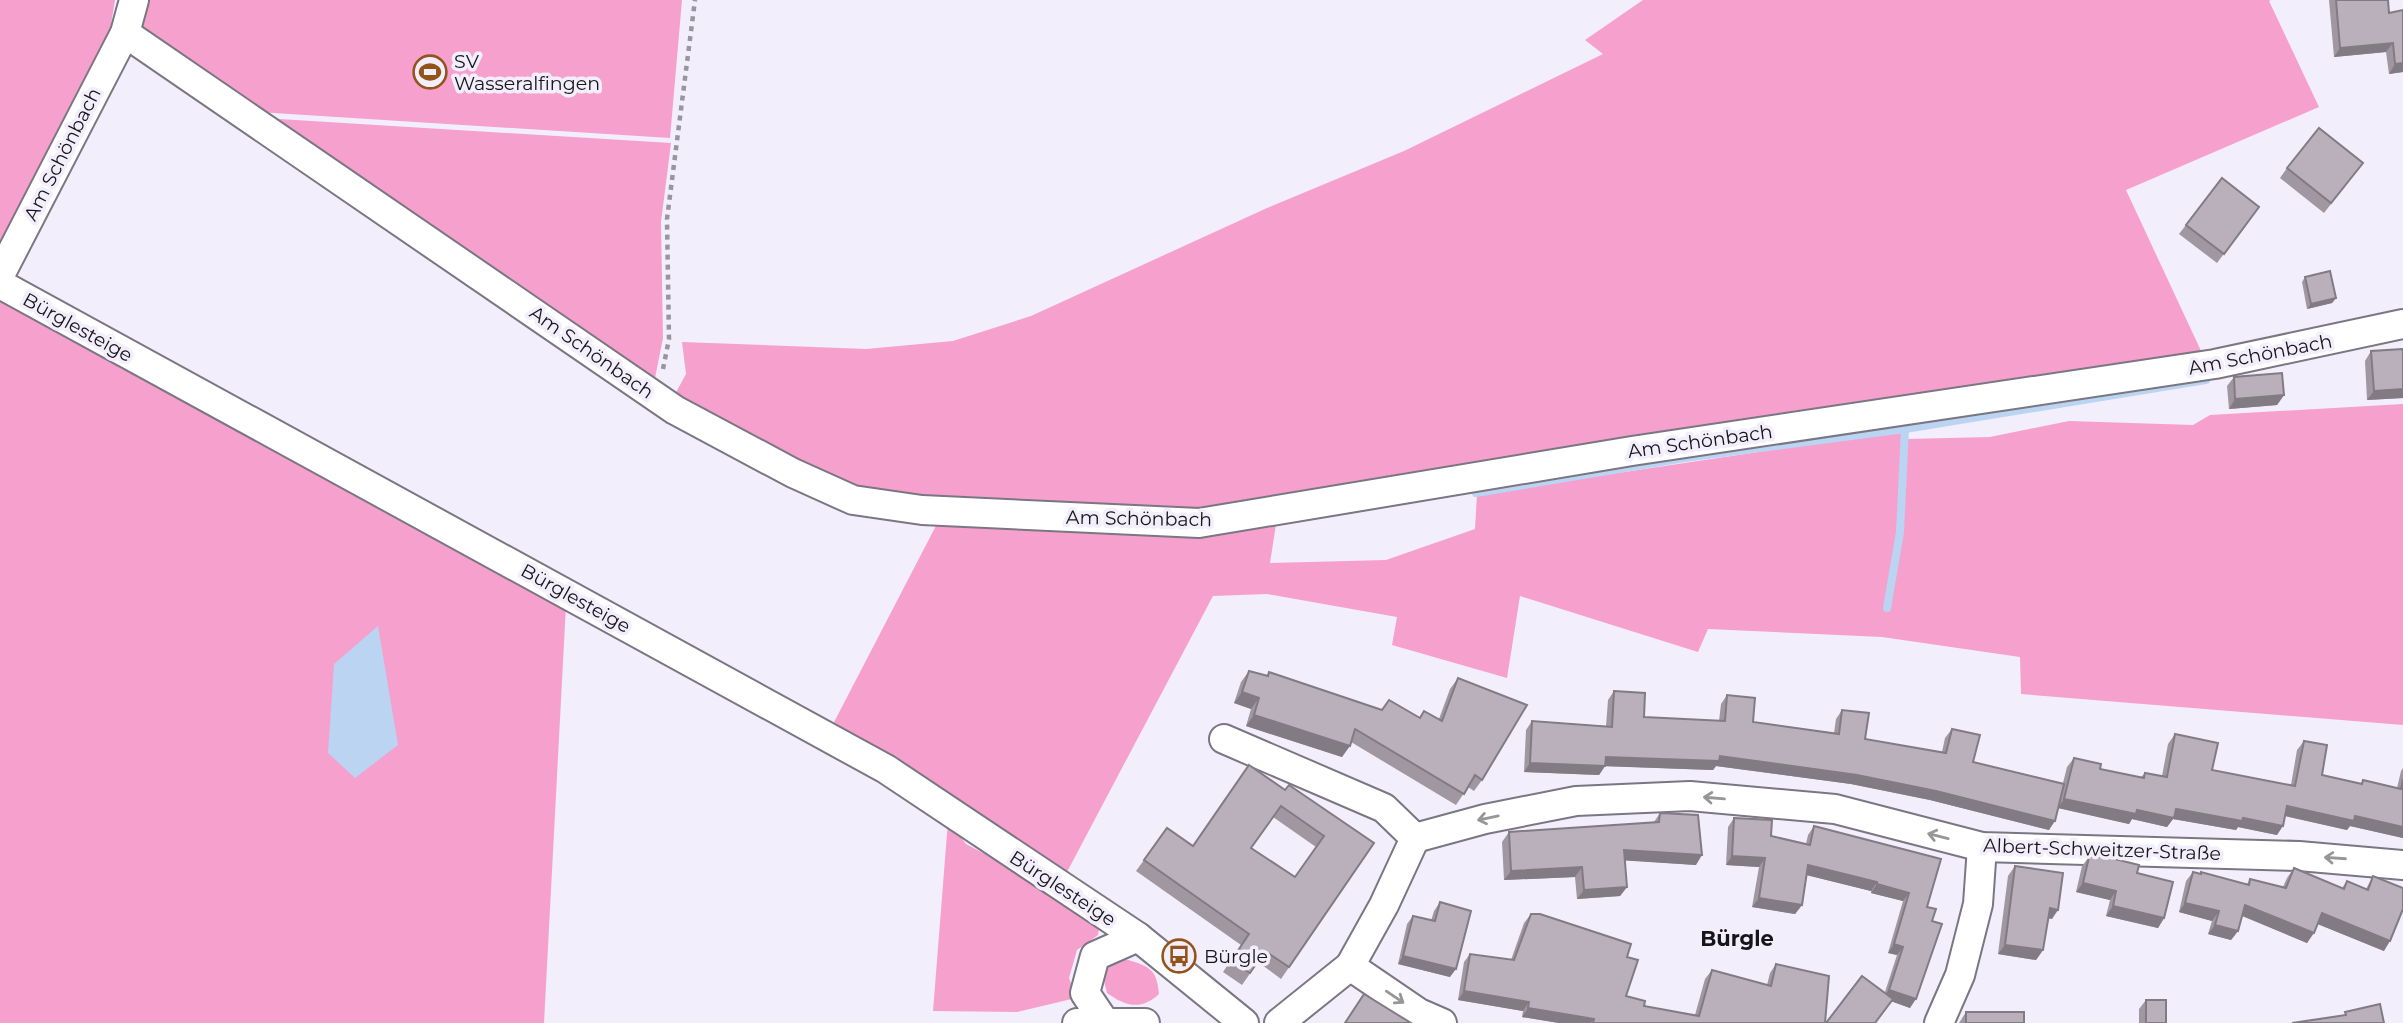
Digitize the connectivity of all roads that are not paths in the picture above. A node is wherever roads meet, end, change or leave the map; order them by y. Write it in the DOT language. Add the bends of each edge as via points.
graph roads {
  1 [pos="134,0"];
  2 [pos="125,33"];
  3 [pos="0,275"];
  4 [pos="0,284"];
  5 [pos="2403,324"];
  6 [pos="1224,739"];
  7 [pos="1415,838"];
  8 [pos="1982,847"];
  9 [pos="2403,865"];
  10 [pos="1138,937"];
  11 [pos="1350,966"];
  12 [pos="1091,1022"];
  13 [pos="1145,1023"];
  14 [pos="1244,1023"];
  15 [pos="1279,1023"];
  16 [pos="1442,1023"];
  17 [pos="1939,1023"];
  1 -- 2 [label="street, Am Schönbach"];
  2 -- 3 [label="street, Am Schönbach"];
  2 -- 5 [label="street, Am Schönbach" via="675,410 853,500 922,510 1199,523 1632,451 2215,364"];
  4 -- 10 [label="street, Bürglesteige" via="886,769"];
  6 -- 7 [label="street" via="1384,808"];
  8 -- 7 [label="street, Albert-Schweitzer-Straße, one-way" via="1835,809 1690,796 1576,801"];
  7 -- 11 [label="street"];
  9 -- 8 [label="street, Albert-Schweitzer-Straße, one-way" via="2300,856"];
  8 -- 17 [label="street" via="1978,904 1960,975"];
  10 -- 12 [label="street, Bürglesteige" via="1095,956 1085,993"];
  10 -- 14 [label="street, Bürglesteige"];
  11 -- 15 [label="street"];
  11 -- 16 [label="street, one-way" via="1419,1013"];
  12 -- 13 [label="street, Bürglesteige"];
}
